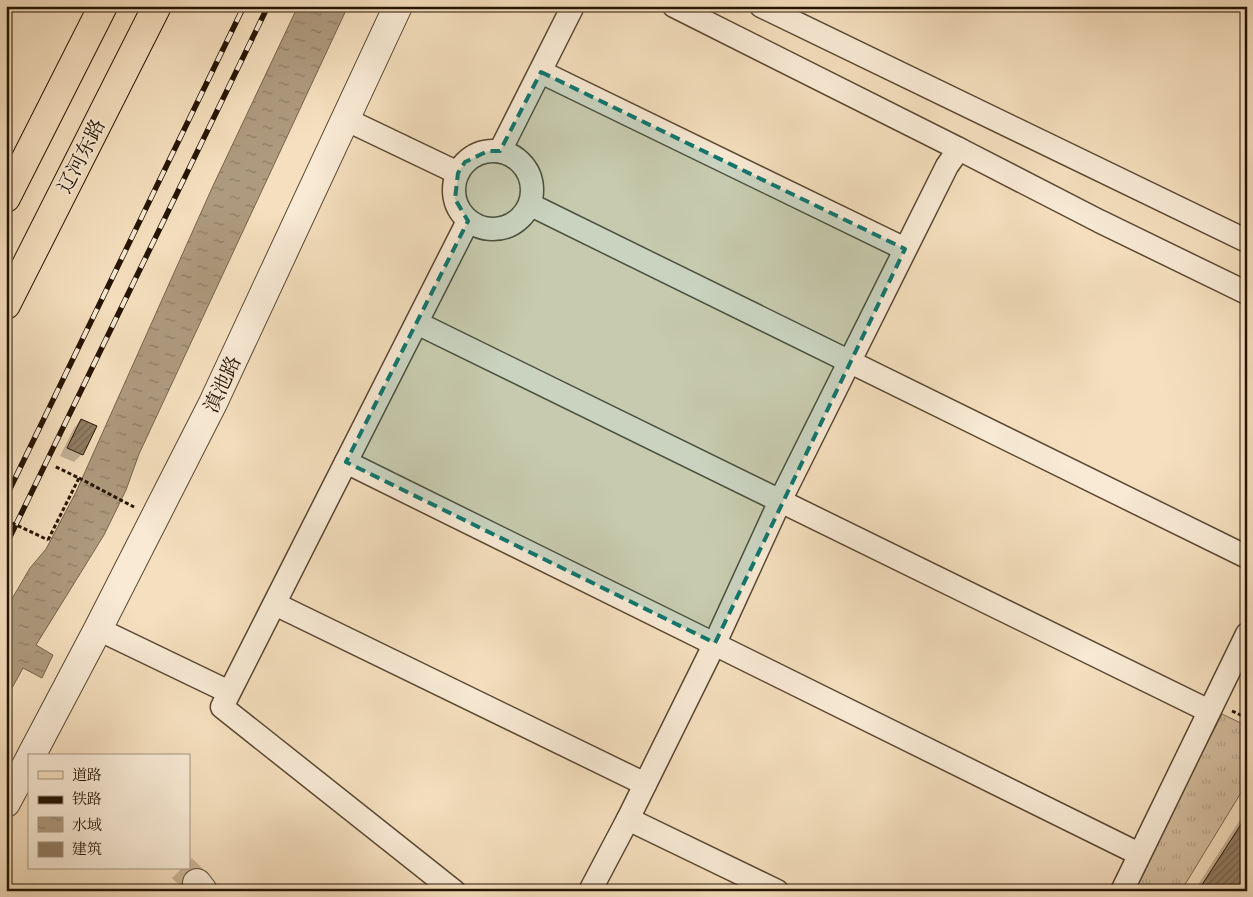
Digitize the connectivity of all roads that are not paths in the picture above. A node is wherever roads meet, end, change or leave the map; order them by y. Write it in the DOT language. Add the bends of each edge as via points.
graph roads {
  1 [pos="103,6"];
  2 [pos="156,6"];
  3 [pos="398,6"];
  4 [pos="574,6"];
  5 [pos="674,6"];
  6 [pos="761,6"];
  7 [pos="541,72"];
  8 [pos="345,119"];
  9 [pos="959,149"];
  10 [pos="500,152"];
  11 [pos="458,173"];
  12 [pos="6,198"];
  13 [pos="530,205"];
  14 [pos="468,221"];
  15 [pos="1247,241"];
  16 [pos="905,249"];
  17 [pos="1247,293"];
  18 [pos="6,305"];
  19 [pos="417,323"];
  20 [pos="849,362"];
  21 [pos="346,462"];
  22 [pos="780,501"];
  23 [pos="1247,557"];
  24 [pos="275,604"];
  25 [pos="98,629"];
  26 [pos="1247,634"];
  27 [pos="715,643"];
  28 [pos="230,692"];
  29 [pos="1209,711"];
  30 [pos="32,754"];
  31 [pos="28,762"];
  32 [pos="645,784"];
  33 [pos="6,803"];
  34 [pos="628,819"];
  35 [pos="1139,854"];
  36 [pos="454,891"];
  37 [pos="590,891"];
  38 [pos="777,891"];
  39 [pos="1122,891"];
  1 -- 12 [label="main road"];
  2 -- 18 [label="main road, 辽河东路"];
  3 -- 8 [label="street, 滇池路"];
  4 -- 7 [label="street"];
  5 -- 9 [label="street"];
  6 -- 15 [label="street"];
  7 -- 10 [label="street"];
  7 -- 16 [label="street"];
  8 -- 11 [label="street"];
  8 -- 25 [label="street, 滇池路" via="213,403"];
  9 -- 16 [label="street"];
  9 -- 17 [label="street"];
  10 -- 11 [label="street" via="476,155"];
  10 -- 13 [label="street" via="522,163 529,174 532,186"];
  11 -- 14 [label="street" via="455,199"];
  13 -- 14 [label="street" via="519,220 508,227 494,230"];
  13 -- 20 [label="street"];
  14 -- 19 [label="street"];
  16 -- 20 [label="street"];
  19 -- 21 [label="street"];
  19 -- 22 [label="street"];
  20 -- 22 [label="street"];
  20 -- 23 [label="street"];
  21 -- 24 [label="street"];
  21 -- 27 [label="street"];
  22 -- 27 [label="street"];
  22 -- 29 [label="street"];
  24 -- 28 [label="street"];
  24 -- 32 [label="street"];
  25 -- 28 [label="street"];
  25 -- 30 [label="street, 滇池路"];
  26 -- 29 [label="street"];
  27 -- 32 [label="street"];
  27 -- 35 [label="street"];
  28 -- 36 [label="street" via="222,707"];
  29 -- 35 [label="street"];
  31 -- 33 [label="street"];
  32 -- 34 [label="street"];
  34 -- 37 [label="street"];
  34 -- 38 [label="street"];
  35 -- 39 [label="street"];
}
